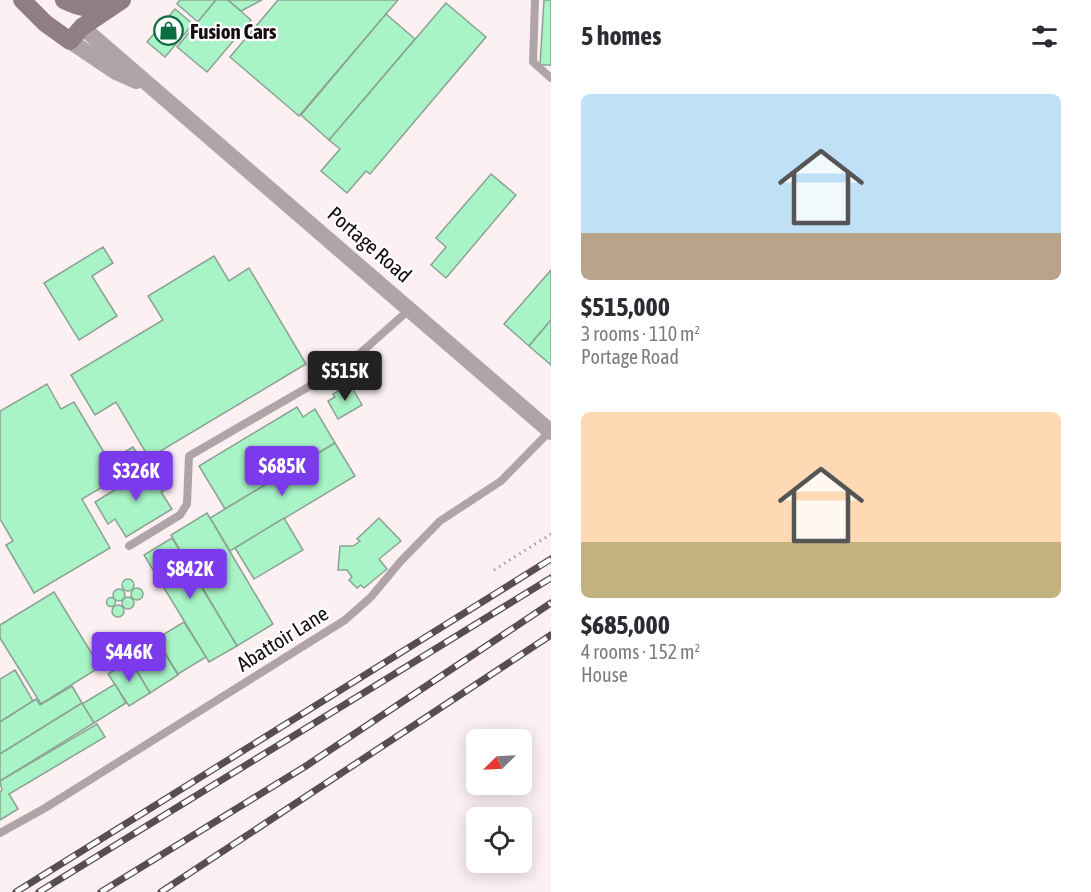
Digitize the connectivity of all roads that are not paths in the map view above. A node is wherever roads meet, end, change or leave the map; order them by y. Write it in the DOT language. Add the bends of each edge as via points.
graph roads {
  1 [pos="22,0"];
  2 [pos="51,0"];
  3 [pos="64,0"];
  4 [pos="535,0"];
  5 [pos="121,1"];
  6 [pos="76,34"];
  7 [pos="551,78"];
  8 [pos="410,309"];
  9 [pos="551,432"];
  10 [pos="129,546"];
  11 [pos="0,833"];
  1 -- 6 [label="main road, Portage Road" via="45,23"];
  2 -- 6 [label="main road, Portage Road"];
  3 -- 5 [label="main road" via="89,9"];
  4 -- 7 [label="lane" via="532,62"];
  5 -- 6 [label="main road"];
  6 -- 8 [label="street, Portage Road" via="159,92"];
  8 -- 9 [label="street, Portage Road"];
  8 -- 10 [label="lane" via="348,364 189,456 187,504 180,514"];
  9 -- 11 [label="lane, Abattoir Lane" via="501,481 440,521 345,620"];
}
